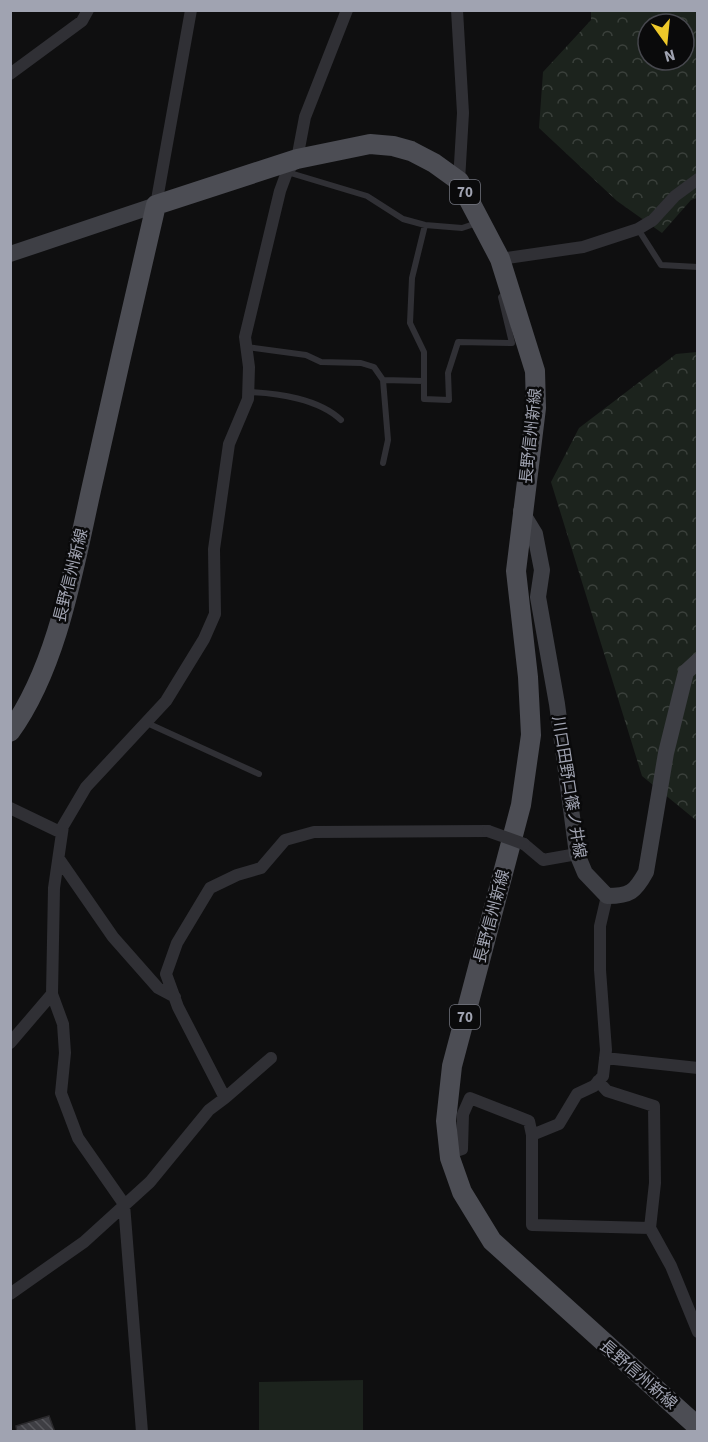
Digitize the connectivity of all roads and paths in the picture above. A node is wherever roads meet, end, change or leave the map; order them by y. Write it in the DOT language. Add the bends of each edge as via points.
graph roads {
  1 [pos="88,10"];
  2 [pos="191,10"];
  3 [pos="347,10"];
  4 [pos="457,10"];
  5 [pos="10,74"];
  6 [pos="292,165"];
  7 [pos="698,178"];
  8 [pos="459,181"];
  9 [pos="156,205"];
  10 [pos="481,222"];
  11 [pos="425,225"];
  12 [pos="638,230"];
  13 [pos="10,254"];
  14 [pos="500,259"];
  15 [pos="698,267"];
  16 [pos="510,288"];
  17 [pos="247,346"];
  18 [pos="383,380"];
  19 [pos="424,381"];
  20 [pos="248,392"];
  21 [pos="341,420"];
  22 [pos="383,463"];
  23 [pos="521,511"];
  24 [pos="698,661"];
  25 [pos="147,723"];
  26 [pos="10,732"];
  27 [pos="259,774"];
  28 [pos="10,808"];
  29 [pos="62,833"];
  30 [pos="577,854"];
  31 [pos="58,859"];
  32 [pos="607,896"];
  33 [pos="52,994"];
  34 [pos="175,997"];
  35 [pos="10,1042"];
  36 [pos="271,1058"];
  37 [pos="605,1058"];
  38 [pos="698,1068"];
  39 [pos="598,1081"];
  40 [pos="225,1098"];
  41 [pos="532,1135"];
  42 [pos="450,1153"];
  43 [pos="124,1204"];
  44 [pos="650,1228"];
  45 [pos="10,1294"];
  46 [pos="698,1332"];
  47 [pos="698,1427"];
  48 [pos="142,1431"];
  1 -- 5 [label="street" via="82,21"];
  2 -- 9 [label="street"];
  3 -- 6 [label="street" via="305,117"];
  4 -- 8 [label="street" via="463,113"];
  6 -- 8 [label="main road, 長野信州新線 / 70" via="370,144 393,146 434,163"];
  6 -- 9 [label="main road, 長野信州新線 / 70"];
  6 -- 11 [label="lane" via="367,196 403,219"];
  6 -- 17 [label="street" via="270,226 245,337"];
  7 -- 12 [label="street"];
  8 -- 10 [label="main road, 長野信州新線 / 70"];
  9 -- 13 [label="main road"];
  9 -- 26 [label="main road, 長野信州新線" via="75,560 47,663 26,710"];
  10 -- 11 [label="lane" via="462,228"];
  10 -- 14 [label="main road, 長野信州新線 / 70"];
  11 -- 19 [label="lane" via="412,278 410,323 424,352"];
  12 -- 14 [label="street" via="583,247"];
  12 -- 15 [label="lane" via="661,265"];
  14 -- 16 [label="main road, 長野信州新線 / 70"];
  16 -- 19 [label="lane" via="501,297 512,343 458,342 448,373 449,400 424,399"];
  16 -- 23 [label="main road, 長野信州新線 / 70" via="535,371 536,408"];
  17 -- 18 [label="lane" via="306,355 321,362 361,363 374,367"];
  17 -- 20 [label="street"];
  18 -- 19 [label="lane"];
  18 -- 22 [label="lane" via="388,440"];
  20 -- 21 [label="lane" via="273,392 334,413"];
  20 -- 25 [label="street" via="229,444 214,549 215,614 166,701"];
  23 -- 30 [label="main road, 川口田野口篠ノ井線" via="536,534 542,570 538,597"];
  23 -- 42 [label="main road, 長野信州新線 / 70" via="516,572 530,710 529,758 521,805 452,1066 446,1121"];
  24 -- 32 [label="main road" via="686,672 666,753 646,873 637,890"];
  25 -- 27 [label="lane"];
  25 -- 29 [label="street" via="86,787"];
  28 -- 29 [label="street"];
  29 -- 31 [label="street"];
  30 -- 32 [label="main road, 川口田野口篠ノ井線" via="585,873"];
  30 -- 34 [label="street, bridge" via="543,860 524,843 488,831 314,832 285,840 261,868 210,888 201,900 177,943 166,974"];
  31 -- 33 [label="street" via="51,936"];
  31 -- 34 [label="street" via="113,937 159,988"];
  32 -- 37 [label="street" via="600,926"];
  33 -- 35 [label="street"];
  33 -- 43 [label="street" via="63,1024 62,1093 67,1113 78,1138"];
  34 -- 40 [label="street"];
  36 -- 40 [label="street"];
  37 -- 38 [label="street"];
  37 -- 39 [label="street" via="603,1076"];
  39 -- 41 [label="street" via="577,1094 559,1124"];
  39 -- 44 [label="street" via="607,1091 654,1106 655,1183"];
  40 -- 43 [label="street" via="209,1110 150,1182"];
  41 -- 42 [label="street" via="528,1121 470,1098 463,1114 462,1149"];
  41 -- 44 [label="street" via="532,1226"];
  42 -- 47 [label="main road, 長野信州新線 / 70" via="462,1192 492,1241"];
  43 -- 45 [label="street" via="84,1242"];
  43 -- 48 [label="street"];
  44 -- 46 [label="street" via="671,1266"];
}
